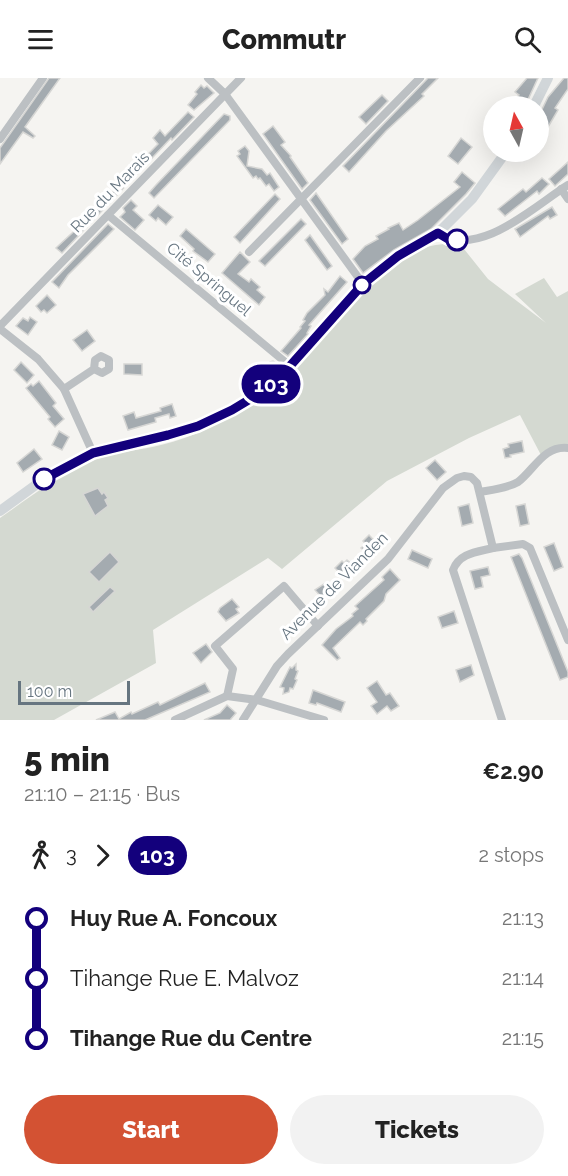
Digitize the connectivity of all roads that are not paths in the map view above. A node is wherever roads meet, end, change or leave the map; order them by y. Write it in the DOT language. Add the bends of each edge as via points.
graph roads {
  1 [pos="43,78"];
  2 [pos="208,78"];
  3 [pos="241,78"];
  4 [pos="420,78"];
  5 [pos="548,78"];
  6 [pos="225,94"];
  7 [pos="539,96"];
  8 [pos="0,139"];
  9 [pos="499,162"];
  10 [pos="565,187"];
  11 [pos="300,199"];
  12 [pos="568,199"];
  13 [pos="108,215"];
  14 [pos="448,223"];
  15 [pos="438,233"];
  16 [pos="457,240"];
  17 [pos="249,252"];
  18 [pos="363,284"];
  19 [pos="0,328"];
  20 [pos="290,366"];
  21 [pos="94,369"];
  22 [pos="64,389"];
  23 [pos="568,448"];
  24 [pos="93,453"];
  25 [pos="480,492"];
  26 [pos="0,511"];
  27 [pos="493,548"];
  28 [pos="318,626"];
  29 [pos="568,640"];
  30 [pos="227,696"];
  31 [pos="257,700"];
  32 [pos="175,720"];
  33 [pos="243,720"];
  34 [pos="324,720"];
  35 [pos="502,720"];
  1 -- 8 [label="street"];
  2 -- 6 [label="street"];
  3 -- 6 [label="street, Rue du Marais"];
  4 -- 11 [label="street"];
  5 -- 7 [label="street"];
  6 -- 11 [label="street"];
  6 -- 13 [label="street, Rue du Marais"];
  9 -- 14 [label="street" via="472,199"];
  10 -- 12 [label="street"];
  10 -- 16 [label="street" via="494,234"];
  11 -- 17 [label="street"];
  11 -- 18 [label="street"];
  13 -- 19 [label="street, Rue du Marais"];
  13 -- 20 [label="street, Cité Springuel"];
  14 -- 15 [label="street"];
  14 -- 16 [label="street"];
  15 -- 16 [label="street"];
  15 -- 18 [label="street" via="398,256"];
  18 -- 20 [label="street"];
  19 -- 22 [label="street" via="38,359"];
  20 -- 24 [label="street" via="262,392 198,426"];
  21 -- 22 [label="street"];
  22 -- 24 [label="street"];
  23 -- 25 [label="street" via="556,448 542,457 518,481"];
  24 -- 26 [label="street" via="44,479"];
  25 -- 27 [label="street"];
  25 -- 28 [label="street, Avenue de Vianden" via="477,483 464,476 443,488 388,559"];
  27 -- 29 [label="street" via="523,544 530,548"];
  27 -- 35 [label="street" via="464,556 456,561 453,570"];
  28 -- 30 [label="street" via="284,586 215,646 233,669"];
  28 -- 31 [label="street, Avenue de Vianden" via="277,666"];
  30 -- 31 [label="street"];
  30 -- 32 [label="street"];
  31 -- 33 [label="street, Avenue de Vianden"];
  31 -- 34 [label="street"];
}
